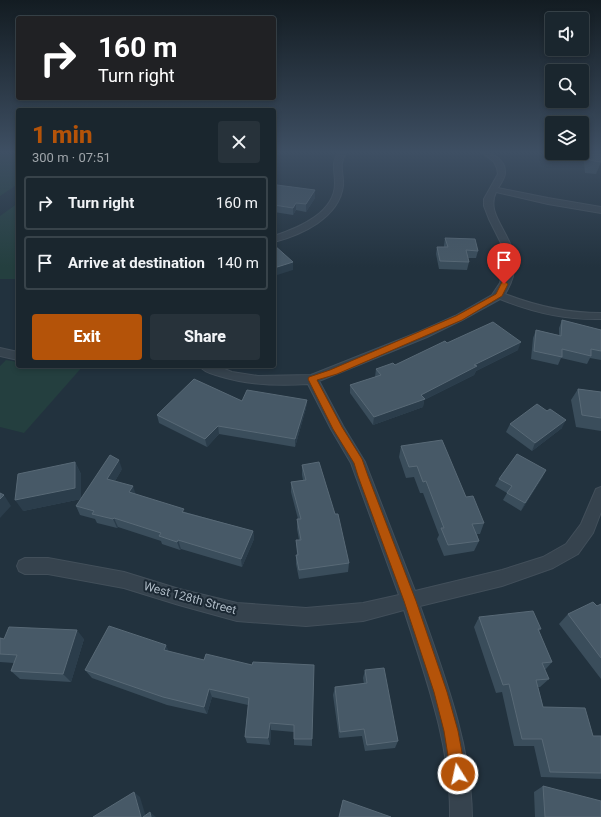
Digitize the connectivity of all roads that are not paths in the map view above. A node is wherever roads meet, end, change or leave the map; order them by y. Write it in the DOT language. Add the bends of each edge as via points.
graph roads {
  1 [pos="338,191"];
  2 [pos="492,191"];
  3 [pos="504,191"];
  4 [pos="601,210"];
  5 [pos="276,238"];
  6 [pos="499,295"];
  7 [pos="601,316"];
  8 [pos="0,352"];
  9 [pos="16,356"];
  10 [pos="211,368"];
  11 [pos="312,379"];
  12 [pos="601,493"];
  13 [pos="25,566"];
  14 [pos="410,601"];
  15 [pos="461,817"];
  1 -- 5 [label="street" via="329,208 313,221"];
  2 -- 6 [label="street" via="489,196 489,211 509,245 510,258 509,271"];
  3 -- 4 [label="street"];
  6 -- 7 [label="street" via="523,306 547,312"];
  6 -- 11 [label="street" via="459,318"];
  8 -- 9 [label="street"];
  10 -- 11 [label="street" via="268,381"];
  11 -- 14 [label="street" via="358,462"];
  12 -- 14 [label="street, West 128th Street" via="587,528 572,549 553,560 502,578"];
  13 -- 14 [label="street, West 128th Street" via="48,566 124,580 237,612 306,617 363,612"];
  14 -- 15 [label="street" via="451,731 461,788"];
}
